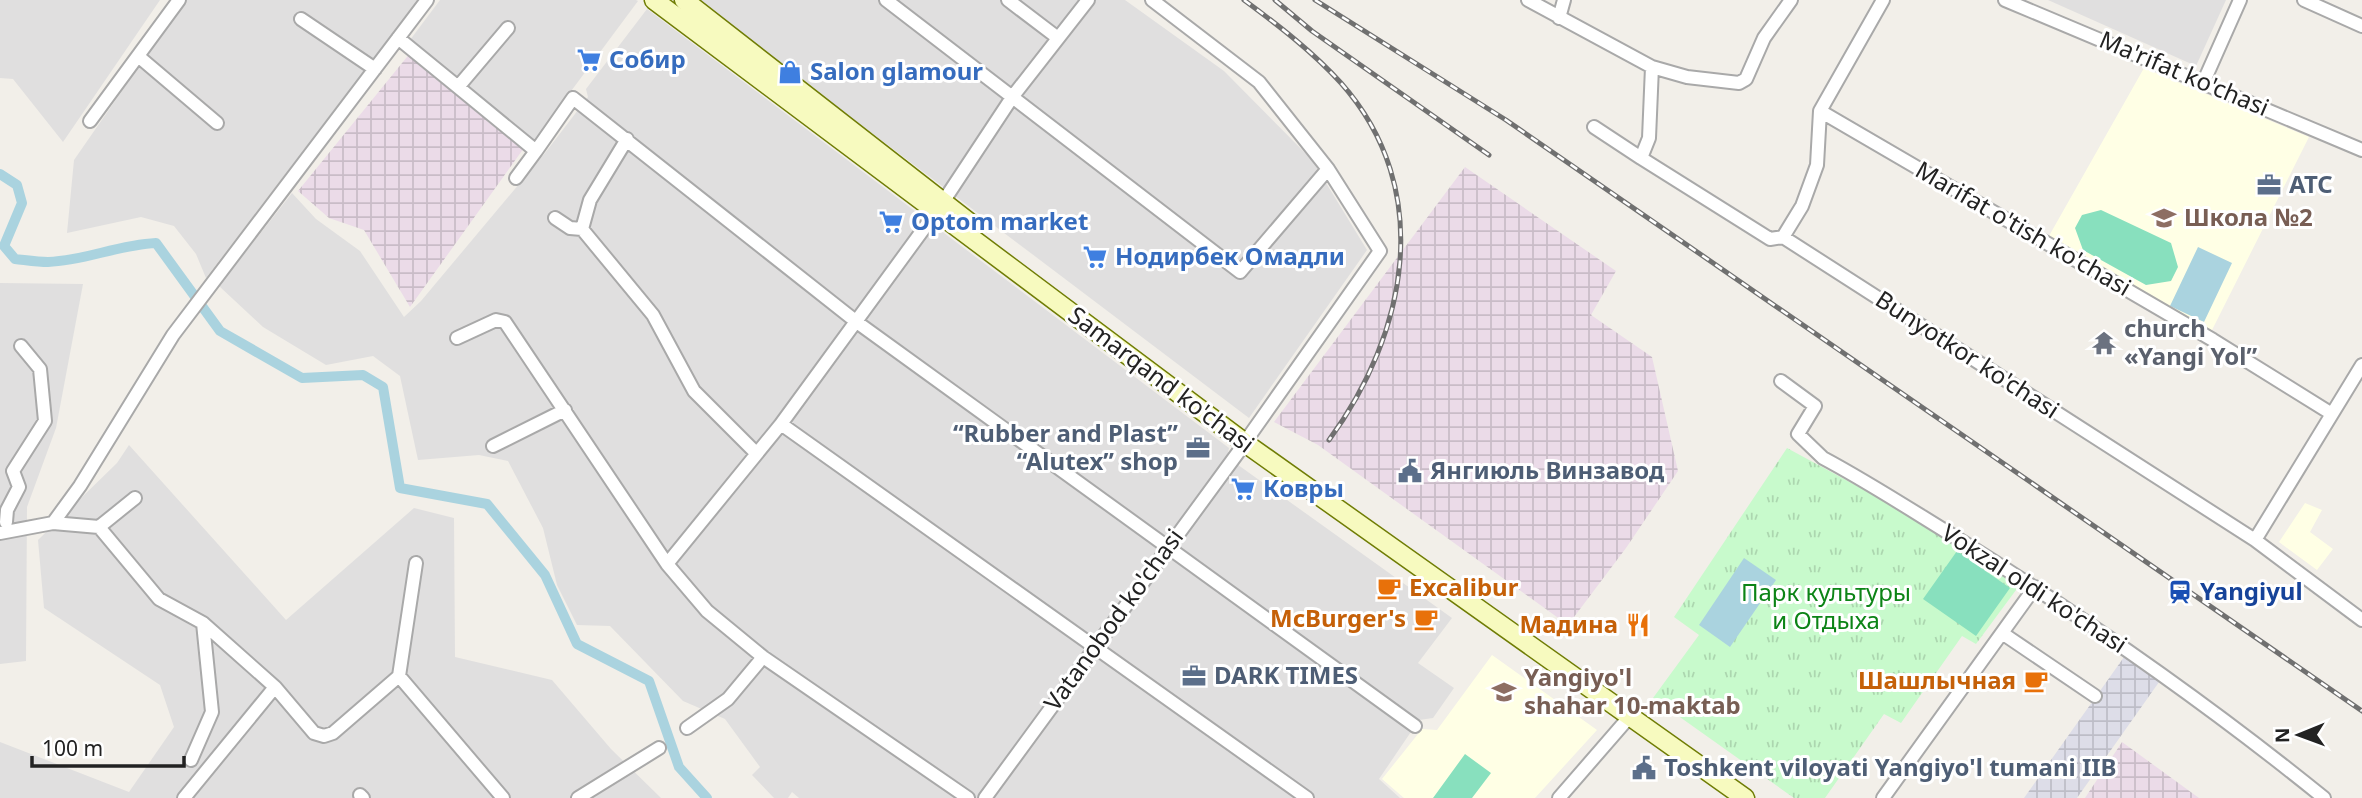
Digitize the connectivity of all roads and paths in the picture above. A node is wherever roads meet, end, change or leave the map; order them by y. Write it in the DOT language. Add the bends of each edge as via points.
graph roads {
  1 [pos="179,0"];
  2 [pos="427,0"];
  3 [pos="654,0"];
  4 [pos="684,0"];
  5 [pos="886,0"];
  6 [pos="1008,0"];
  7 [pos="1088,0"];
  8 [pos="1152,0"];
  9 [pos="1528,0"];
  10 [pos="1564,0"];
  11 [pos="1791,0"];
  12 [pos="1883,0"];
  13 [pos="2005,0"];
  14 [pos="2240,0"];
  15 [pos="2304,0"];
  16 [pos="1559,18"];
  17 [pos="301,19"];
  18 [pos="2362,26"];
  19 [pos="508,28"];
  20 [pos="1058,37"];
  21 [pos="398,38"];
  22 [pos="138,56"];
  23 [pos="1652,67"];
  24 [pos="375,69"];
  25 [pos="2204,81"];
  26 [pos="458,87"];
  27 [pos="1013,96"];
  28 [pos="1820,111"];
  29 [pos="90,121"];
  30 [pos="217,123"];
  31 [pos="1594,127"];
  32 [pos="627,139"];
  33 [pos="2362,150"];
  34 [pos="536,152"];
  35 [pos="1641,158"];
  36 [pos="1328,169"];
  37 [pos="516,178"];
  38 [pos="939,207"];
  39 [pos="555,218"];
  40 [pos="582,229"];
  41 [pos="1783,237"];
  42 [pos="858,323"];
  43 [pos="457,338"];
  44 [pos="21,346"];
  45 [pos="2362,365"];
  46 [pos="1781,381"];
  47 [pos="565,410"];
  48 [pos="2332,414"];
  49 [pos="781,424"];
  50 [pos="1247,439"];
  51 [pos="493,446"];
  52 [pos="755,452"];
  53 [pos="135,498"];
  54 [pos="53,523"];
  55 [pos="4,525"];
  56 [pos="99,527"];
  57 [pos="2256,540"];
  58 [pos="1165,548"];
  59 [pos="416,563"];
  60 [pos="667,564"];
  61 [pos="2035,587"];
  62 [pos="2362,620"];
  63 [pos="203,623"];
  64 [pos="2002,633"];
  65 [pos="1095,645"];
  66 [pos="763,657"];
  67 [pos="399,676"];
  68 [pos="275,687"];
  69 [pos="2095,696"];
  70 [pos="1634,712"];
  71 [pos="1416,726"];
  72 [pos="687,728"];
  73 [pos="659,748"];
  74 [pos="191,760"];
  75 [pos="1733,794"];
  76 [pos="184,798"];
  77 [pos="503,798"];
  78 [pos="578,798"];
  79 [pos="968,798"];
  80 [pos="985,798"];
  81 [pos="1307,798"];
  82 [pos="1559,798"];
  83 [pos="1757,798"];
  84 [pos="1883,798"];
  85 [pos="2324,798"];
  1 -- 22 [label="street"];
  2 -- 21 [label="street"];
  3 -- 38 [label="main road, Samarqand ko'chasi"];
  4 -- 38 [label="main road, Samarqand ko'chasi"];
  5 -- 27 [label="street"];
  6 -- 20 [label="street"];
  7 -- 20 [label="street"];
  8 -- 36 [label="street, Vatanobod ko'chasi" via="1258,82"];
  9 -- 16 [label="street"];
  10 -- 16 [label="street"];
  11 -- 23 [label="street" via="1764,38 1746,79 1739,83 1687,77"];
  12 -- 28 [label="street"];
  13 -- 25 [label="street, Ma'rifat ko'chasi"];
  14 -- 25 [label="street"];
  15 -- 18 [label="street"];
  16 -- 23 [label="street"];
  17 -- 24 [label="street"];
  19 -- 26 [label="street"];
  20 -- 27 [label="street"];
  21 -- 24 [label="street"];
  21 -- 26 [label="street"];
  22 -- 29 [label="street"];
  22 -- 30 [label="street"];
  23 -- 35 [label="street" via="1649,138"];
  24 -- 54 [label="street" via="173,335"];
  25 -- 33 [label="street, Ma'rifat ko'chasi"];
  26 -- 34 [label="street"];
  27 -- 36 [label="street" via="1240,272"];
  27 -- 38 [label="street"];
  28 -- 41 [label="street" via="1817,165 1802,206"];
  28 -- 48 [label="street, Marifat o'tish ko'chasi"];
  31 -- 35 [label="street, Bunyotkor ko'chasi"];
  32 -- 34 [label="street" via="573,98"];
  32 -- 40 [label="street" via="590,200"];
  32 -- 42 [label="street"];
  34 -- 37 [label="street"];
  35 -- 41 [label="street, Bunyotkor ko'chasi" via="1770,239"];
  36 -- 50 [label="street, Vatanobod ko'chasi" via="1381,251"];
  38 -- 42 [label="street"];
  38 -- 50 [label="main road, Samarqand ko'chasi"];
  39 -- 40 [label="street" via="570,228"];
  40 -- 52 [label="street" via="653,315 694,391"];
  41 -- 57 [label="street, Bunyotkor ko'chasi"];
  42 -- 49 [label="street"];
  42 -- 58 [label="street"];
  43 -- 47 [label="street" via="495,320 505,322"];
  44 -- 55 [label="street" via="40,369 46,421 13,471 19,487"];
  45 -- 48 [label="street"];
  46 -- 61 [label="street, Vokzal oldi ko'chasi" via="1815,406 1798,434 1823,458"];
  47 -- 51 [label="street"];
  47 -- 60 [label="street"];
  48 -- 57 [label="street"];
  49 -- 52 [label="street"];
  49 -- 65 [label="street"];
  50 -- 58 [label="street, Vatanobod ko'chasi"];
  50 -- 70 [label="main road, Samarqand ko'chasi"];
  52 -- 60 [label="street"];
  53 -- 56 [label="street"];
  54 -- 55 [label="street"];
  54 -- 56 [label="street"];
  56 -- 63 [label="street" via="159,599"];
  57 -- 62 [label="street, Bunyotkor ko'chasi"];
  58 -- 65 [label="street, Vatanobod ko'chasi"];
  58 -- 71 [label="street"];
  59 -- 67 [label="street"];
  60 -- 66 [label="street" via="707,611"];
  61 -- 64 [label="street"];
  61 -- 85 [label="street, Vokzal oldi ko'chasi" via="2137,656"];
  63 -- 68 [label="street"];
  63 -- 74 [label="street" via="212,712"];
  64 -- 69 [label="street"];
  64 -- 84 [label="street"];
  65 -- 80 [label="street, Vatanobod ko'chasi"];
  65 -- 81 [label="street"];
  66 -- 72 [label="street" via="728,699"];
  66 -- 79 [label="street"];
  67 -- 68 [label="street" via="324,736 314,733"];
  67 -- 77 [label="street"];
  68 -- 76 [label="street"];
  70 -- 75 [label="main road, Samarqand ko'chasi"];
  70 -- 82 [label="street"];
  70 -- 83 [label="main road, Samarqand ko'chasi"];
  73 -- 78 [label="street"];
}
